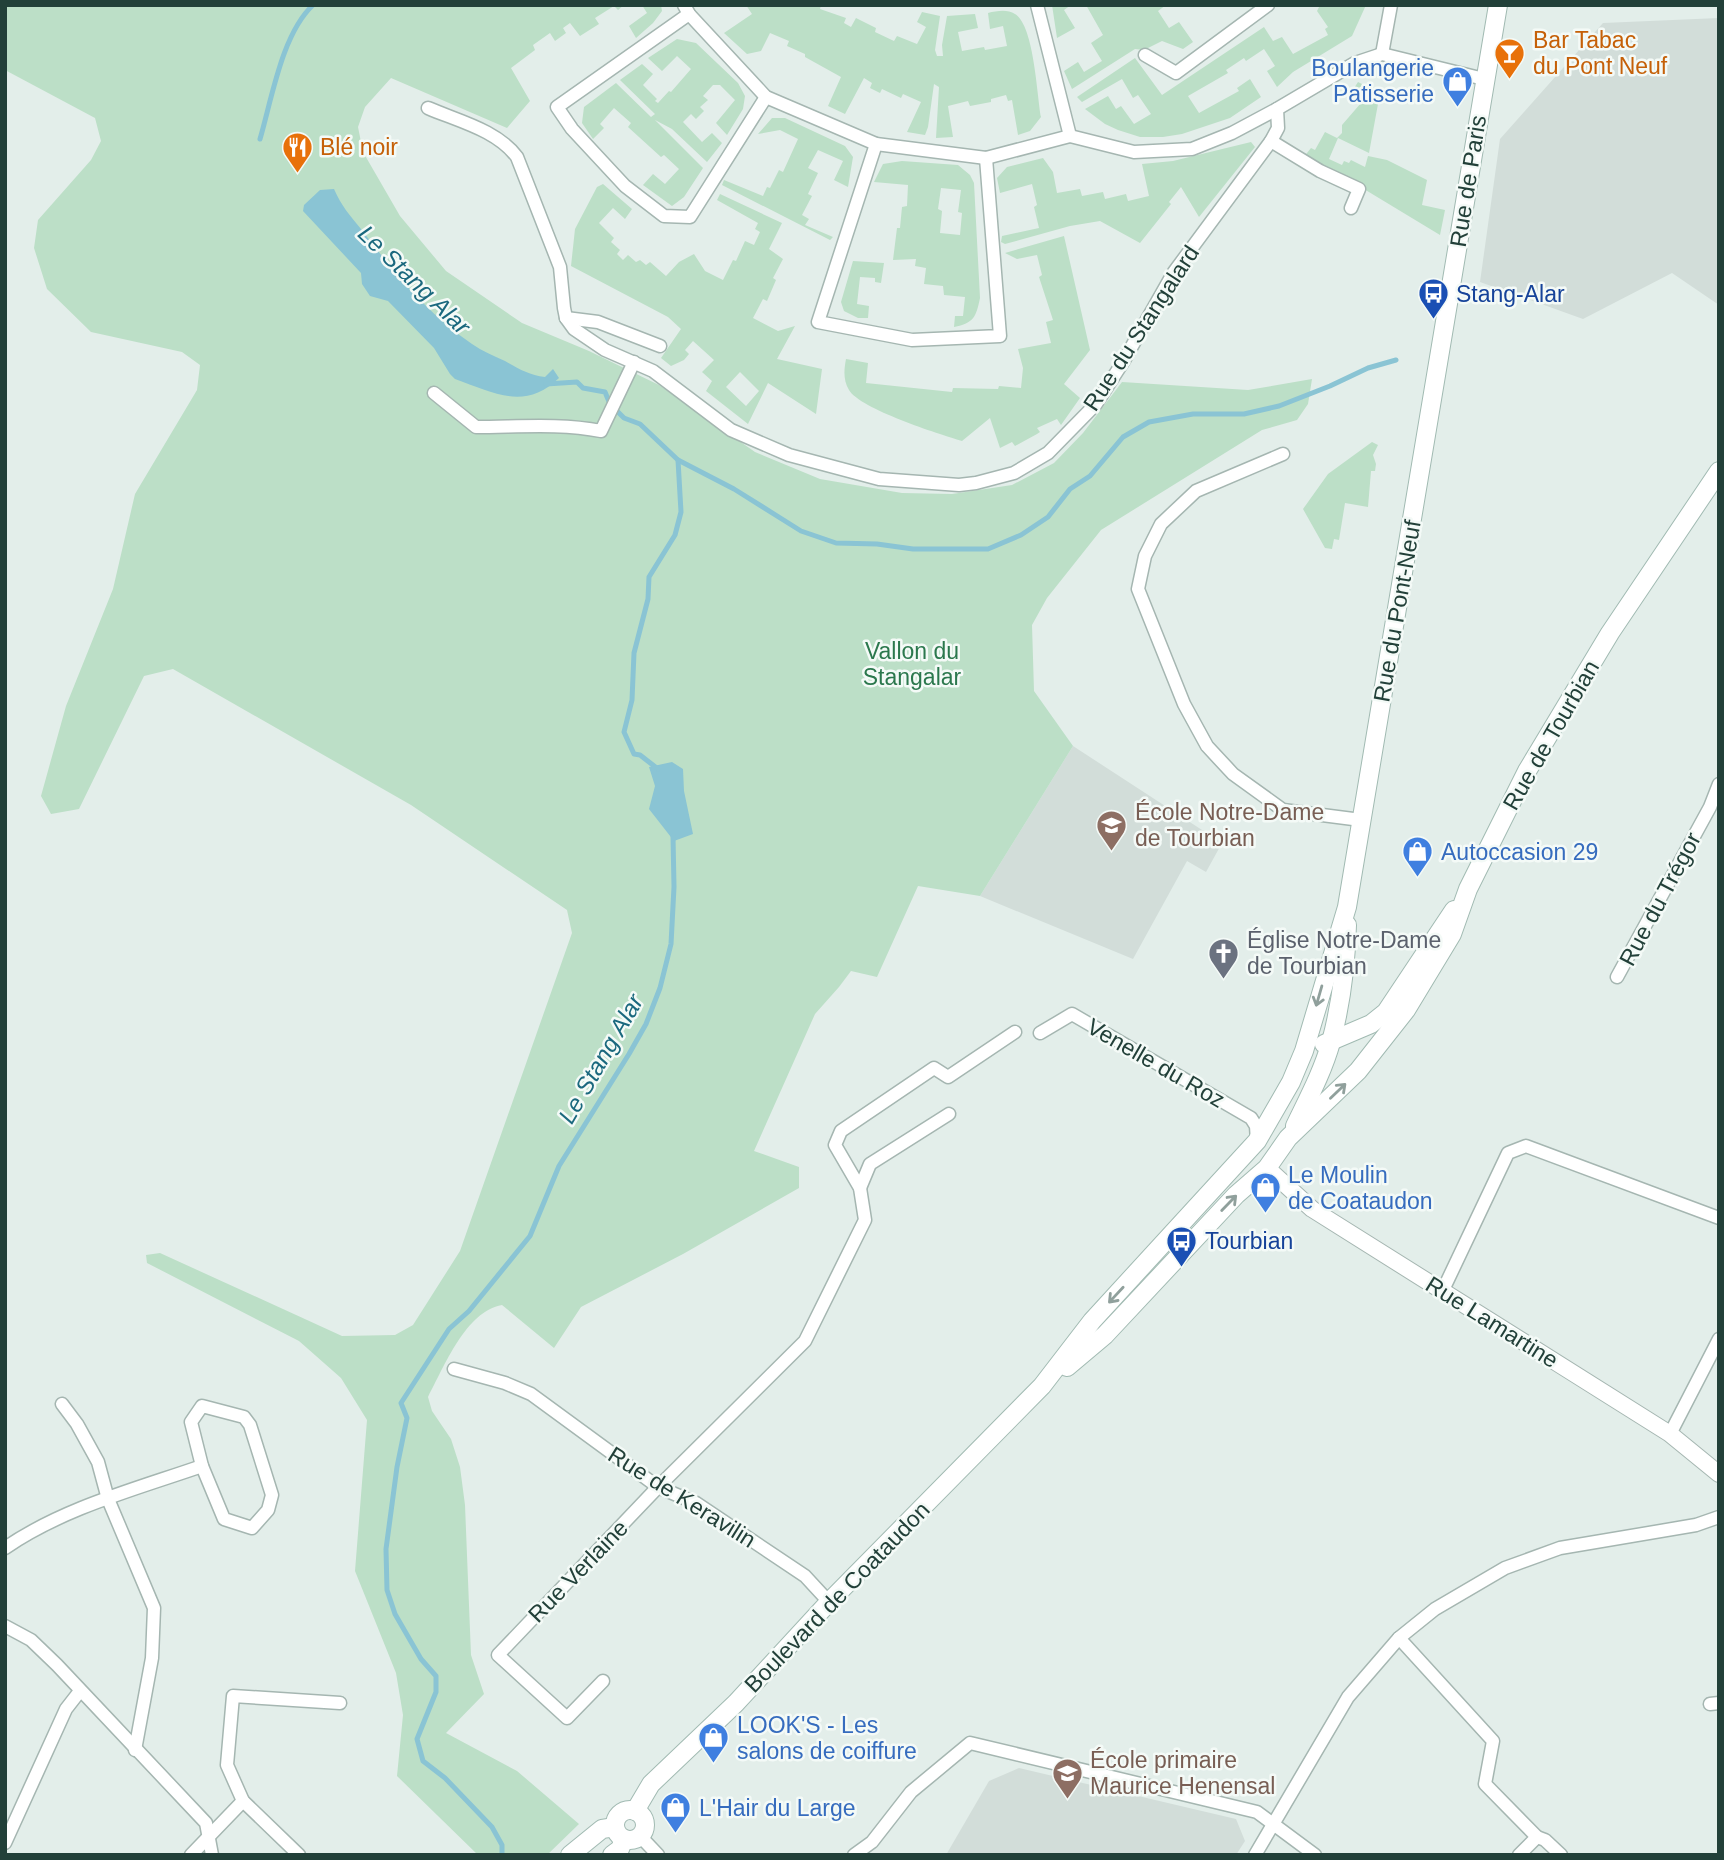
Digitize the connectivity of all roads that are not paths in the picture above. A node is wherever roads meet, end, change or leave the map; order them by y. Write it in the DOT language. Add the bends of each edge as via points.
graph roads {
  1 [pos="1037,5"];
  2 [pos="1268,5"];
  3 [pos="1391,5"];
  4 [pos="1498,5"];
  5 [pos="687,10"];
  6 [pos="1381,54"];
  7 [pos="1145,55"];
  8 [pos="1484,79"];
  9 [pos="766,97"];
  10 [pos="428,108"];
  11 [pos="1277,109"];
  12 [pos="1070,136"];
  13 [pos="1272,141"];
  14 [pos="876,144"];
  15 [pos="986,158"];
  16 [pos="1351,208"];
  17 [pos="1447,315"];
  18 [pos="566,318"];
  19 [pos="660,346"];
  20 [pos="634,362"];
  21 [pos="434,393"];
  22 [pos="1283,454"];
  23 [pos="1719,471"];
  24 [pos="1719,784"];
  25 [pos="1714,808"];
  26 [pos="1362,820"];
  27 [pos="1468,890"];
  28 [pos="1347,907"];
  29 [pos="1618,977"];
  30 [pos="1339,1000"];
  31 [pos="1371,1024"];
  32 [pos="1015,1032"];
  33 [pos="1040,1033"];
  34 [pos="1331,1041"];
  35 [pos="1304,1051"];
  36 [pos="949,1114"];
  37 [pos="1289,1138"];
  38 [pos="1256,1141"];
  39 [pos="1267,1168"];
  40 [pos="859,1188"];
  41 [pos="1719,1218"];
  42 [pos="1443,1290"];
  43 [pos="1719,1339"];
  44 [pos="454,1369"];
  45 [pos="1042,1386"];
  46 [pos="62,1404"];
  47 [pos="1670,1434"];
  48 [pos="202,1466"];
  49 [pos="1719,1474"];
  50 [pos="658,1488"];
  51 [pos="108,1499"];
  52 [pos="1719,1517"];
  53 [pos="5,1548"];
  54 [pos="829,1602"];
  55 [pos="5,1626"];
  56 [pos="1399,1638"];
  57 [pos="603,1681"];
  58 [pos="80,1692"];
  59 [pos="340,1703"];
  60 [pos="135,1749"];
  61 [pos="243,1801"];
  62 [pos="635,1811"];
  63 [pos="1273,1824"];
  64 [pos="626,1834"];
  65 [pos="208,1838"];
  66 [pos="1536,1838"];
  67 [pos="5,1843"];
  68 [pos="191,1855"];
  69 [pos="212,1855"];
  70 [pos="299,1855"];
  71 [pos="570,1855"];
  72 [pos="612,1855"];
  73 [pos="658,1855"];
  74 [pos="854,1855"];
  75 [pos="1255,1855"];
  76 [pos="1315,1855"];
  77 [pos="1519,1855"];
  78 [pos="1561,1855"];
  1 -- 12 [label="street"];
  2 -- 7 [label="street" via="1176,73"];
  3 -- 6 [label="street"];
  4 -- 8 [label="main road, Rue de Paris"];
  5 -- 9 [label="street"];
  5 -- 9 [label="street" via="557,107 572,130 625,186 664,216 690,217"];
  6 -- 8 [label="street"];
  6 -- 11 [label="street" via="1355,62"];
  8 -- 17 [label="main road, Rue de Paris"];
  9 -- 14 [label="street"];
  10 -- 18 [label="street" via="494,136 517,157 560,267"];
  11 -- 12 [label="street" via="1192,149 1134,152"];
  11 -- 13 [label="street" via="1278,128"];
  12 -- 15 [label="street"];
  13 -- 16 [label="street" via="1359,189"];
  13 -- 20 [label="street, Rue du Stangalard" via="1174,272 1096,404 1048,453 1014,473 959,485 878,479 789,455 731,430 653,371"];
  14 -- 15 [label="street"];
  14 -- 15 [label="street" via="818,323 912,340 1000,336"];
  17 -- 26 [label="main road, Rue du Pont-Neuf"];
  18 -- 19 [label="street" via="598,322"];
  18 -- 20 [label="street, Rue du Stangalard" via="605,350"];
  20 -- 21 [label="street" via="604,426 476,427"];
  22 -- 26 [label="street" via="1186,499 1161,524 1145,556 1138,589 1184,704 1207,746 1233,774 1283,810"];
  23 -- 27 [label="main road, Rue de Tourbian" via="1610,634 1527,771"];
  24 -- 25 [label="street, Rue du Trégor"];
  25 -- 29 [label="street, Rue du Trégor"];
  26 -- 28 [label="main road, Rue du Pont-Neuf"];
  27 -- 31 [label="main road" via="1387,1012"];
  37 -- 27 [label="main road, Rue de Tourbian, one-way" via="1358,1071 1406,1010 1452,934"];
  28 -- 30 [label="main road, Rue du Pont-Neuf" via="1346,962"];
  28 -- 35 [label="main road, Rue du Pont-Neuf, one-way"];
  30 -- 31 [label="main road" via="1356,1019"];
  30 -- 34 [label="main road, Rue du Pont-Neuf"];
  31 -- 34 [label="main road"];
  32 -- 40 [label="street" via="948,1077 934,1068 841,1131 835,1145"];
  33 -- 38 [label="street, Venelle du Roz" via="1072,1014 1251,1118"];
  34 -- 35 [label="main road"];
  34 -- 37 [label="main road, Rue du Pont-Neuf"];
  35 -- 38 [label="main road, Rue du Pont-Neuf"];
  36 -- 40 [label="street" via="870,1164"];
  37 -- 39 [label="main road, Rue de Tourbian"];
  38 -- 39 [label="main road"];
  38 -- 45 [label="main road, Boulevard de Coataudon, one-way" via="1092,1321"];
  39 -- 42 [label="street, Rue Lamartine" via="1312,1209"];
  45 -- 39 [label="main road, Boulevard de Coataudon, one-way" via="1105,1335"];
  40 -- 50 [label="street, Rue Verlaine" via="865,1220 805,1341"];
  41 -- 42 [label="street" via="1526,1146 1508,1153"];
  42 -- 47 [label="street, Rue Lamartine"];
  43 -- 47 [label="street"];
  44 -- 50 [label="street, Rue de Keravilin" via="531,1394"];
  45 -- 54 [label="main road, Boulevard de Coataudon"];
  46 -- 51 [label="street" via="98,1462"];
  47 -- 49 [label="street, Rue Lamartine"];
  48 -- 48 [label="street" via="191,1422 202,1406 244,1418 272,1495 268,1510 252,1528 224,1519"];
  48 -- 51 [label="street"];
  50 -- 54 [label="street, Rue de Keravilin" via="696,1503 729,1525 805,1576"];
  50 -- 57 [label="street, Rue Verlaine" via="498,1655 567,1718"];
  51 -- 53 [label="street" via="51,1522"];
  51 -- 60 [label="street" via="154,1608 152,1658"];
  52 -- 56 [label="street" via="1560,1548 1505,1568 1435,1609"];
  54 -- 62 [label="main road, Boulevard de Coataudon" via="736,1703 651,1784"];
  55 -- 58 [label="street" via="31,1640"];
  56 -- 63 [label="street" via="1348,1697"];
  56 -- 66 [label="street" via="1493,1741 1485,1784"];
  58 -- 60 [label="street"];
  58 -- 67 [label="street" via="66,1709"];
  59 -- 61 [label="street" via="233,1696 227,1765"];
  60 -- 65 [label="street" via="206,1823"];
  61 -- 65 [label="street"];
  61 -- 70 [label="street"];
  62 -- 64 [label="main road" via="644,1821 644,1829"];
  62 -- 64 [label="main road, Boulevard de Coataudon" via="628,1810 616,1819"];
  63 -- 74 [label="street" via="1257,1812 970,1743 911,1792 872,1842"];
  63 -- 75 [label="street"];
  63 -- 76 [label="street"];
  64 -- 71 [label="main road, Boulevard de Coataudon" via="602,1829"];
  64 -- 72 [label="main road, Boulevard de Coataudon"];
  64 -- 73 [label="street"];
  65 -- 68 [label="street"];
  65 -- 69 [label="street"];
  66 -- 77 [label="street"];
  66 -- 78 [label="street"];
}
